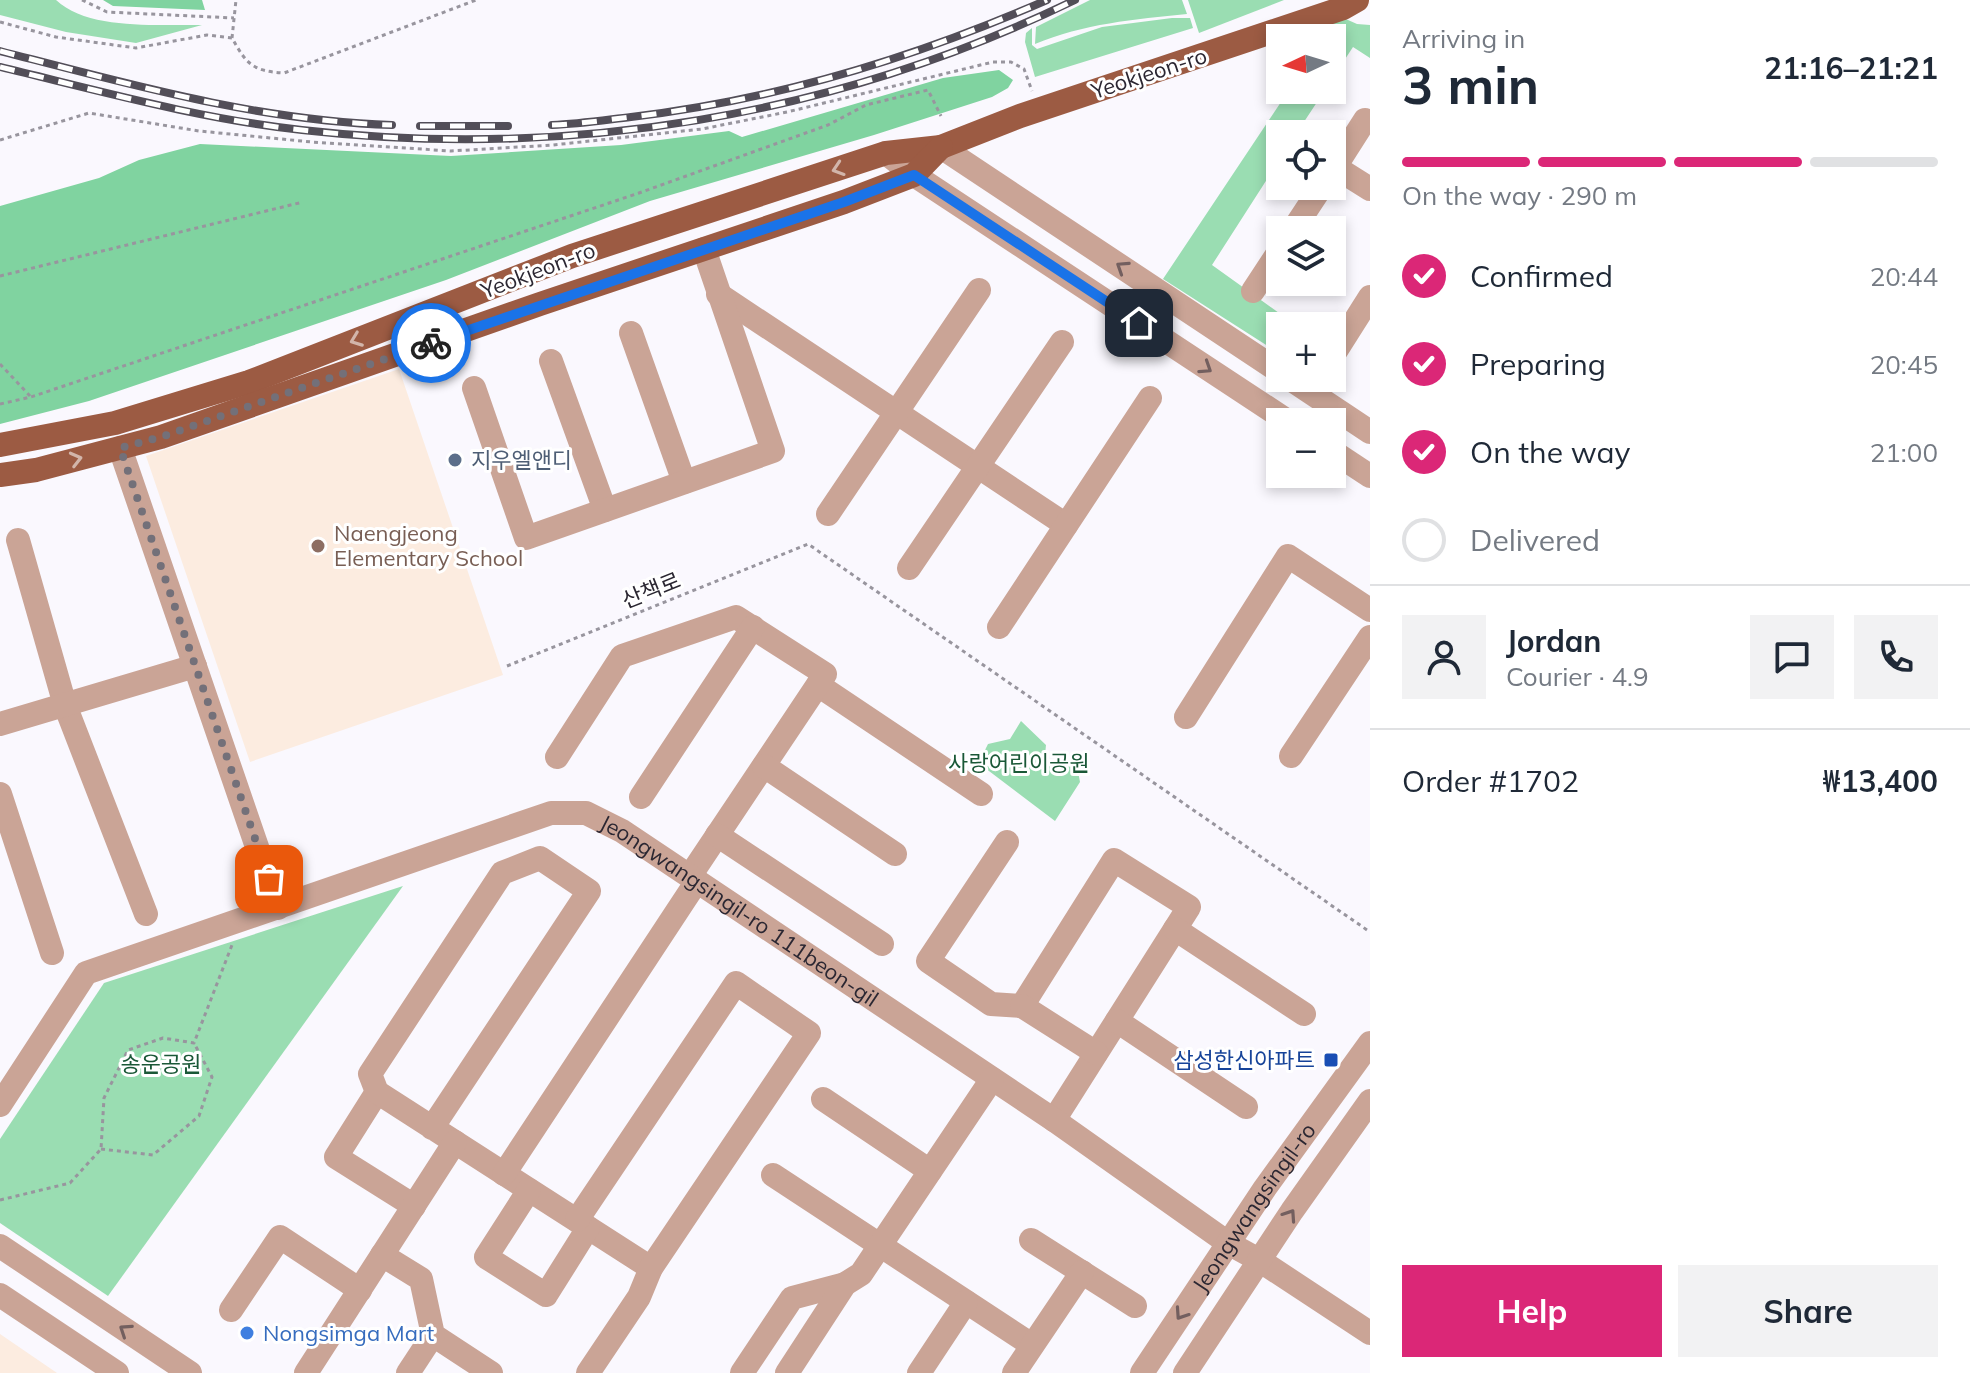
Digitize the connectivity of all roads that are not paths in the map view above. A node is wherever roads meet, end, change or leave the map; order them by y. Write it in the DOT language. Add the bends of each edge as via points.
graph roads {
  1 [pos="1357,0"];
  2 [pos="1365,120"];
  3 [pos="941,147"];
  4 [pos="1346,150"];
  5 [pos="886,153"];
  6 [pos="914,175"];
  7 [pos="1346,181"];
  8 [pos="1370,189"];
  9 [pos="704,249"];
  10 [pos="1266,271"];
  11 [pos="979,290"];
  12 [pos="1253,291"];
  13 [pos="718,294"];
  14 [pos="1370,297"];
  15 [pos="631,333"];
  16 [pos="1346,335"];
  17 [pos="1062,342"];
  18 [pos="551,361"];
  19 [pos="1266,363"];
  20 [pos="474,388"];
  21 [pos="1322,392"];
  22 [pos="1150,398"];
  23 [pos="1268,408"];
  24 [pos="897,412"];
  25 [pos="1370,432"];
  26 [pos="0,445"];
  27 [pos="120,448"];
  28 [pos="1346,460"];
  29 [pos="978,466"];
  30 [pos="0,475"];
  31 [pos="1370,476"];
  32 [pos="684,482"];
  33 [pos="605,510"];
  34 [pos="828,514"];
  35 [pos="1066,525"];
  36 [pos="18,540"];
  37 [pos="909,568"];
  38 [pos="1370,610"];
  39 [pos="753,627"];
  40 [pos="999,627"];
  41 [pos="1370,637"];
  42 [pos="195,666"];
  43 [pos="818,685"];
  44 [pos="65,705"];
  45 [pos="1186,717"];
  46 [pos="0,724"];
  47 [pos="1291,756"];
  48 [pos="557,757"];
  49 [pos="764,766"];
  50 [pos="0,794"];
  51 [pos="981,794"];
  52 [pos="641,797"];
  53 [pos="717,835"];
  54 [pos="1007,842"];
  55 [pos="895,854"];
  56 [pos="693,878"];
  57 [pos="278,908"];
  58 [pos="146,914"];
  59 [pos="1175,929"];
  60 [pos="882,944"];
  61 [pos="52,953"];
  62 [pos="1022,1006"];
  63 [pos="1304,1014"];
  64 [pos="1117,1021"];
  65 [pos="1370,1043"];
  66 [pos="1096,1053"];
  67 [pos="992,1079"];
  68 [pos="377,1092"];
  69 [pos="823,1099"];
  70 [pos="1370,1101"];
  71 [pos="0,1105"];
  72 [pos="1246,1107"];
  73 [pos="1054,1120"];
  74 [pos="432,1128"];
  75 [pos="455,1142"];
  76 [pos="930,1171"];
  77 [pos="504,1174"];
  78 [pos="773,1175"];
  79 [pos="529,1190"];
  80 [pos="414,1206"];
  81 [pos="582,1224"];
  82 [pos="1031,1240"];
  83 [pos="1228,1243"];
  84 [pos="0,1246"];
  85 [pos="880,1246"];
  86 [pos="382,1255"];
  87 [pos="1259,1260"];
  88 [pos="651,1268"];
  89 [pos="1082,1272"];
  90 [pos="845,1284"];
  91 [pos="360,1290"];
  92 [pos="0,1295"];
  93 [pos="966,1302"];
  94 [pos="1135,1306"];
  95 [pos="231,1310"];
  96 [pos="1370,1333"];
  97 [pos="433,1335"];
  98 [pos="1032,1345"];
  99 [pos="117,1373"];
  100 [pos="190,1373"];
  101 [pos="306,1373"];
  102 [pos="408,1373"];
  103 [pos="491,1373"];
  104 [pos="588,1373"];
  105 [pos="742,1373"];
  106 [pos="787,1373"];
  107 [pos="919,1373"];
  108 [pos="1014,1373"];
  109 [pos="1142,1373"];
  110 [pos="1185,1373"];
  1 -- 3 [label="main road, Yeokjeon-ro"];
  2 -- 4 [label="street"];
  3 -- 5 [label="main road, Yeokjeon-ro"];
  3 -- 6 [label="main road, Yeokjeon-ro"];
  19 -- 3 [label="street, one-way"];
  5 -- 6 [label="street"];
  5 -- 26 [label="main road, Yeokjeon-ro, one-way" via="572,256 249,382 115,423"];
  6 -- 9 [label="main road, Yeokjeon-ro"];
  6 -- 23 [label="street, one-way"];
  7 -- 8 [label="street"];
  9 -- 13 [label="street"];
  9 -- 27 [label="main road, Yeokjeon-ro"];
  10 -- 12 [label="street"];
  11 -- 24 [label="street"];
  13 -- 24 [label="street"];
  13 -- 32 [label="street" via="773,451"];
  14 -- 16 [label="street"];
  15 -- 32 [label="street"];
  17 -- 29 [label="street"];
  18 -- 33 [label="street"];
  20 -- 33 [label="street" via="526,538"];
  21 -- 25 [label="street"];
  22 -- 35 [label="street"];
  24 -- 29 [label="street"];
  24 -- 34 [label="street"];
  30 -- 27 [label="main road, Yeokjeon-ro, one-way"];
  27 -- 42 [label="street"];
  28 -- 31 [label="street"];
  29 -- 35 [label="street"];
  29 -- 37 [label="street"];
  32 -- 33 [label="street"];
  35 -- 40 [label="street"];
  36 -- 44 [label="street"];
  38 -- 45 [label="street" via="1288,556"];
  39 -- 43 [label="street" via="825,674"];
  39 -- 48 [label="street" via="736,617 622,656"];
  39 -- 52 [label="street"];
  41 -- 47 [label="street"];
  42 -- 44 [label="street"];
  42 -- 57 [label="street"];
  43 -- 49 [label="street"];
  43 -- 51 [label="street"];
  44 -- 46 [label="street"];
  44 -- 58 [label="street"];
  49 -- 53 [label="street"];
  49 -- 55 [label="street"];
  50 -- 61 [label="street"];
  53 -- 56 [label="street"];
  53 -- 60 [label="street"];
  54 -- 62 [label="street" via="928,961 991,1004"];
  56 -- 57 [label="street, Jeongwangsingil-ro 111beon-gil" via="586,813 551,813"];
  56 -- 67 [label="street, Jeongwangsingil-ro 111beon-gil"];
  56 -- 77 [label="street"];
  57 -- 71 [label="street, Jeongwangsingil-ro 111beon-gil" via="86,973"];
  59 -- 62 [label="street" via="1189,907 1114,860"];
  59 -- 63 [label="street"];
  59 -- 64 [label="street"];
  62 -- 66 [label="street"];
  64 -- 66 [label="street"];
  64 -- 72 [label="street"];
  65 -- 83 [label="street, Jeongwangsingil-ro"];
  66 -- 73 [label="street"];
  67 -- 73 [label="street, Jeongwangsingil-ro 111beon-gil"];
  67 -- 76 [label="street"];
  68 -- 74 [label="street"];
  68 -- 74 [label="street" via="370,1074 502,873 540,858 589,891"];
  68 -- 80 [label="street" via="336,1157"];
  69 -- 76 [label="street"];
  87 -- 70 [label="street, Jeongwangsingil-ro, one-way"];
  73 -- 83 [label="street, Jeongwangsingil-ro 111beon-gil"];
  74 -- 75 [label="street"];
  75 -- 77 [label="street"];
  75 -- 80 [label="street"];
  76 -- 85 [label="street"];
  77 -- 79 [label="street"];
  78 -- 85 [label="street"];
  79 -- 81 [label="street"];
  79 -- 81 [label="street" via="486,1257 546,1295"];
  80 -- 86 [label="street"];
  81 -- 88 [label="street"];
  81 -- 88 [label="street" via="736,983 809,1033"];
  82 -- 89 [label="street"];
  83 -- 87 [label="street, Jeongwangsingil-ro 111beon-gil"];
  83 -- 109 [label="street, Jeongwangsingil-ro, one-way"];
  100 -- 84 [label="street, one-way"];
  85 -- 90 [label="street" via="861,1274"];
  85 -- 93 [label="street"];
  86 -- 91 [label="street"];
  86 -- 97 [label="street" via="421,1279"];
  87 -- 96 [label="street, Jeongwangsingil-ro 111beon-gil"];
  87 -- 110 [label="street, Jeongwangsingil-ro"];
  88 -- 104 [label="street" via="639,1297"];
  89 -- 94 [label="street"];
  89 -- 98 [label="street"];
  90 -- 105 [label="street" via="792,1298"];
  90 -- 106 [label="street"];
  91 -- 95 [label="street" via="280,1237"];
  91 -- 101 [label="street"];
  92 -- 99 [label="street"];
  93 -- 98 [label="street"];
  93 -- 107 [label="street"];
  97 -- 102 [label="street"];
  97 -- 103 [label="street"];
  98 -- 108 [label="street"];
}
